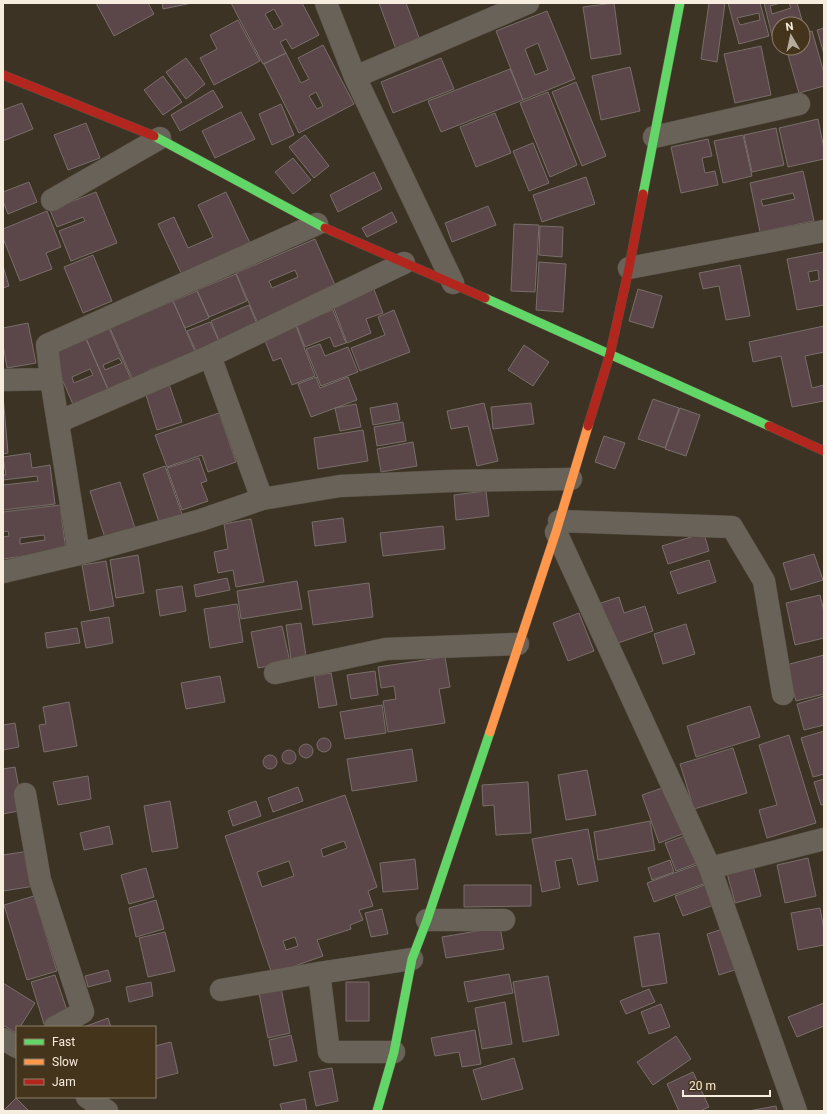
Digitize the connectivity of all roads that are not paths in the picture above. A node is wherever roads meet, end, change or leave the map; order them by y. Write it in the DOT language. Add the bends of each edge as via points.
graph roads {
  1 [pos="326,3"];
  2 [pos="528,3"];
  3 [pos="680,3"];
  4 [pos="3,75"];
  5 [pos="355,77"];
  6 [pos="799,104"];
  7 [pos="654,137"];
  8 [pos="160,138"];
  9 [pos="52,200"];
  10 [pos="317,224"];
  11 [pos="824,231"];
  12 [pos="404,263"];
  13 [pos="629,268"];
  14 [pos="453,283"];
  15 [pos="610,354"];
  16 [pos="210,356"];
  17 [pos="51,379"];
  18 [pos="3,380"];
  19 [pos="58,422"];
  20 [pos="824,451"];
  21 [pos="571,478"];
  22 [pos="262,500"];
  23 [pos="557,527"];
  24 [pos="79,554"];
  25 [pos="3,572"];
  26 [pos="518,644"];
  27 [pos="275,673"];
  28 [pos="783,694"];
  29 [pos="25,794"];
  30 [pos="824,839"];
  31 [pos="710,868"];
  32 [pos="427,920"];
  33 [pos="504,920"];
  34 [pos="412,959"];
  35 [pos="319,973"];
  36 [pos="221,990"];
  37 [pos="57,1026"];
  38 [pos="3,1039"];
  39 [pos="16,1046"];
  40 [pos="394,1052"];
  41 [pos="88,1098"];
  42 [pos="106,1111"];
  43 [pos="377,1111"];
  44 [pos="796,1111"];
  1 -- 5 [label="street"];
  2 -- 5 [label="street"];
  3 -- 7 [label="street"];
  4 -- 8 [label="street"];
  5 -- 14 [label="street"];
  6 -- 7 [label="street"];
  7 -- 13 [label="street"];
  8 -- 9 [label="street"];
  8 -- 10 [label="street"];
  10 -- 12 [label="street"];
  10 -- 17 [label="street" via="47,345"];
  11 -- 13 [label="street"];
  12 -- 14 [label="street"];
  12 -- 16 [label="street"];
  13 -- 15 [label="street"];
  14 -- 15 [label="street"];
  15 -- 20 [label="street"];
  15 -- 21 [label="street"];
  16 -- 19 [label="street"];
  16 -- 22 [label="street"];
  17 -- 18 [label="street"];
  17 -- 19 [label="street"];
  19 -- 24 [label="street"];
  21 -- 22 [label="street" via="340,486"];
  21 -- 23 [label="street"];
  22 -- 24 [label="street"];
  23 -- 26 [label="street"];
  23 -- 28 [label="street" via="732,527 764,581"];
  23 -- 31 [label="street"];
  24 -- 25 [label="street"];
  26 -- 27 [label="street" via="386,649"];
  26 -- 32 [label="street"];
  29 -- 37 [label="street" via="40,880 83,1012"];
  30 -- 31 [label="street"];
  31 -- 44 [label="street"];
  32 -- 33 [label="street"];
  32 -- 34 [label="street"];
  34 -- 35 [label="street"];
  34 -- 40 [label="street"];
  35 -- 36 [label="street"];
  35 -- 40 [label="street" via="328,1052"];
  38 -- 39 [label="street"];
  40 -- 43 [label="street"];
  41 -- 42 [label="street"];
}
